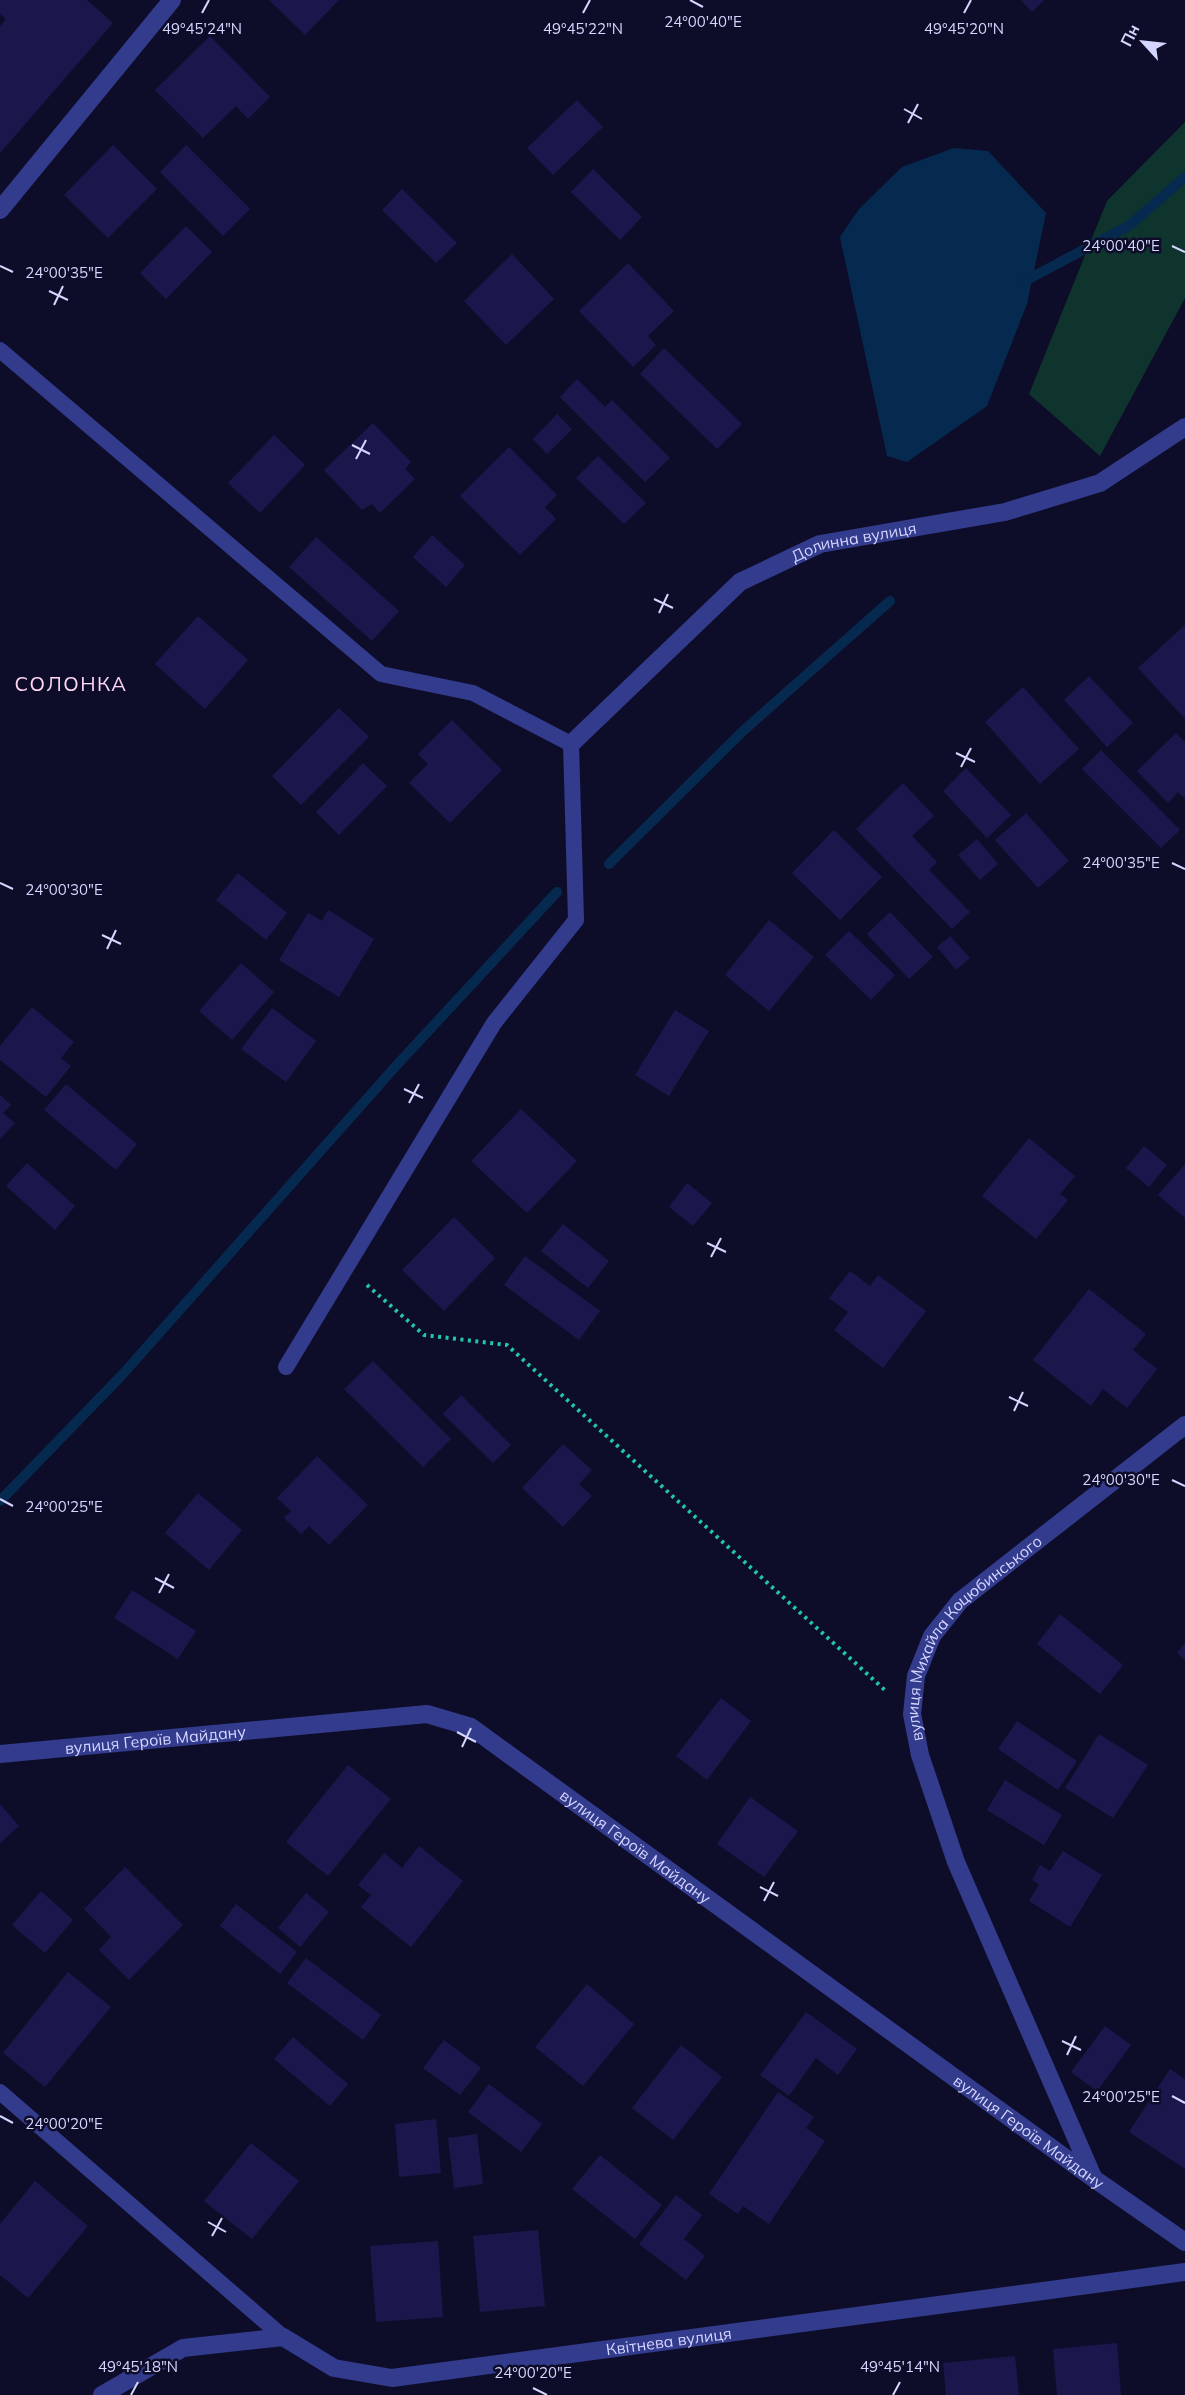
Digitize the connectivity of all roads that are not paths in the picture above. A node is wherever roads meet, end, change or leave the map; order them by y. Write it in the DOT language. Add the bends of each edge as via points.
graph roads {
  1 [pos="164,3"];
  2 [pos="0,210"];
  3 [pos="0,350"];
  4 [pos="1185,428"];
  5 [pos="571,744"];
  6 [pos="286,1367"];
  7 [pos="1185,1425"];
  8 [pos="0,1754"];
  9 [pos="0,2092"];
  10 [pos="1093,2178"];
  11 [pos="1185,2241"];
  12 [pos="1185,2272"];
  13 [pos="283,2337"];
  14 [pos="102,2395"];
  1 -- 2 [label="street"];
  3 -- 5 [label="lane" via="381,674 473,693"];
  4 -- 5 [label="street, Долинна вулиця" via="1100,483 1005,512 820,544 740,582"];
  5 -- 6 [label="lane" via="576,920 494,1023"];
  7 -- 10 [label="street, вулиця Михайла Коцюбинського" via="960,1601 932,1636 916,1676 912,1714 920,1755 956,1862"];
  8 -- 10 [label="street, вулиця Героїв Майдану" via="427,1714 471,1727"];
  9 -- 13 [label="lane"];
  10 -- 11 [label="street, вулиця Героїв Майдану"];
  12 -- 13 [label="street, Квітнева вулиця" via="392,2378 334,2368"];
  13 -- 14 [label="street" via="183,2348"];
}
